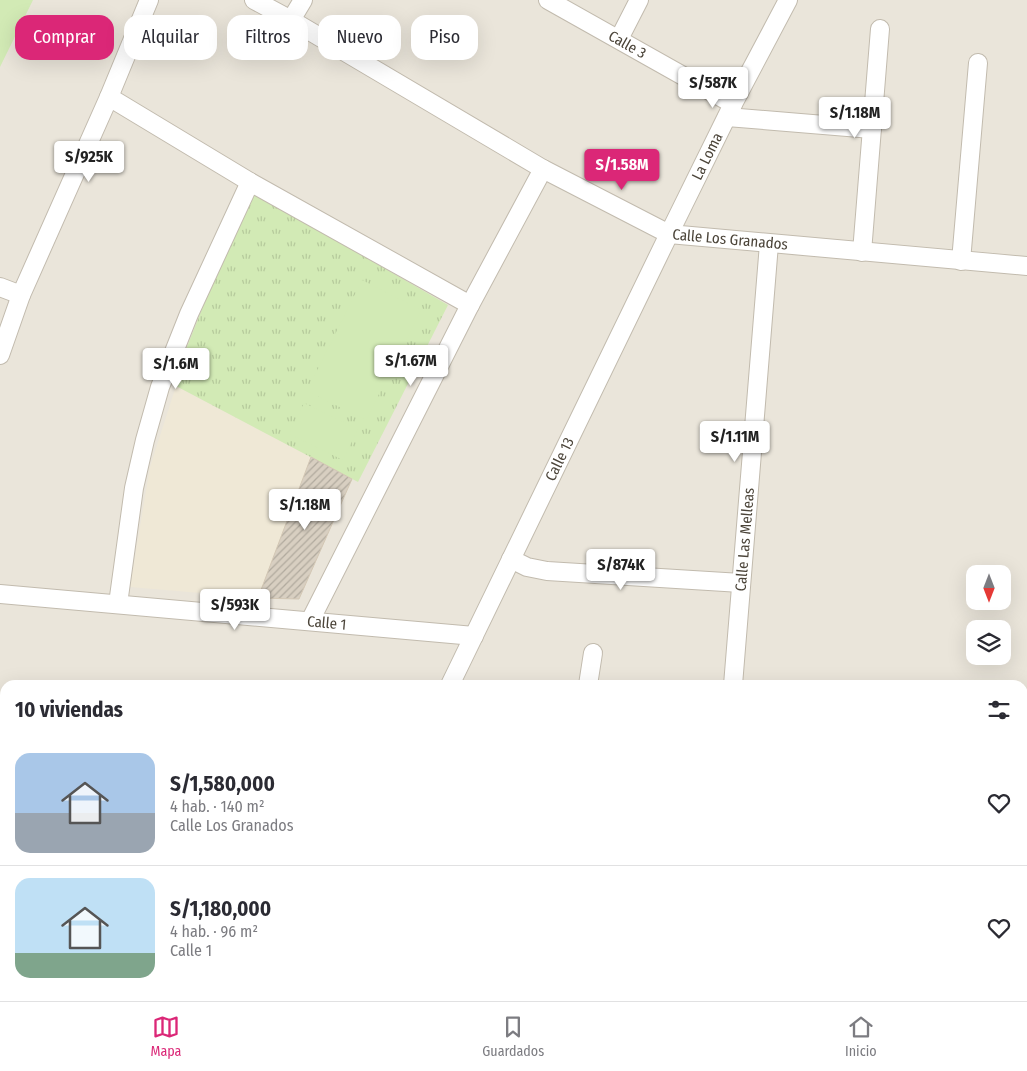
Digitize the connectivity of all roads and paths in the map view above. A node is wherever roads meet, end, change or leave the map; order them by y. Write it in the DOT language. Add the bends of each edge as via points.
graph roads {
  1 [pos="149,0"];
  2 [pos="254,0"];
  3 [pos="303,0"];
  4 [pos="548,0"];
  5 [pos="639,0"];
  6 [pos="788,0"];
  7 [pos="282,15"];
  8 [pos="294,15"];
  9 [pos="880,29"];
  10 [pos="308,30"];
  11 [pos="619,39"];
  12 [pos="978,63"];
  13 [pos="109,97"];
  14 [pos="730,110"];
  15 [pos="872,129"];
  16 [pos="543,169"];
  17 [pos="250,182"];
  18 [pos="669,234"];
  19 [pos="769,244"];
  20 [pos="862,252"];
  21 [pos="961,260"];
  22 [pos="1027,266"];
  23 [pos="0,287"];
  24 [pos="21,295"];
  25 [pos="470,305"];
  26 [pos="0,355"];
  27 [pos="511,559"];
  28 [pos="742,582"];
  29 [pos="0,594"];
  30 [pos="118,604"];
  31 [pos="310,621"];
  32 [pos="474,636"];
  33 [pos="593,653"];
  34 [pos="452,680"];
  35 [pos="589,680"];
  36 [pos="733,680"];
  1 -- 13 [label="street"];
  2 -- 7 [label="street, Calle Los Granados"];
  3 -- 8 [label="street"];
  4 -- 11 [label="street, Calle 3"];
  5 -- 11 [label="street"];
  6 -- 14 [label="street, La Loma"];
  9 -- 15 [label="street"];
  10 -- 16 [label="street, Calle Los Granados"];
  11 -- 14 [label="street, Calle 3"];
  12 -- 21 [label="street"];
  13 -- 17 [label="street"];
  13 -- 24 [label="street"];
  14 -- 15 [label="street"];
  14 -- 18 [label="street, La Loma"];
  15 -- 20 [label="street"];
  16 -- 18 [label="street, Calle Los Granados"];
  16 -- 25 [label="street"];
  17 -- 25 [label="street"];
  17 -- 30 [label="street" via="189,314 160,388 134,488"];
  18 -- 19 [label="street, Calle Los Granados"];
  18 -- 27 [label="street, Calle 13"];
  19 -- 20 [label="street, Calle Los Granados"];
  19 -- 28 [label="street, Calle Las Melleas"];
  20 -- 21 [label="street, Calle Los Granados"];
  21 -- 22 [label="street, Calle Los Granados"];
  23 -- 24 [label="street"];
  24 -- 26 [label="street"];
  25 -- 31 [label="street"];
  27 -- 28 [label="street" via="527,567 547,571"];
  27 -- 32 [label="street, Calle 13"];
  28 -- 36 [label="street, Calle Las Melleas"];
  29 -- 30 [label="street, Calle 1"];
  30 -- 31 [label="street, Calle 1"];
  31 -- 32 [label="street, Calle 1"];
  32 -- 34 [label="street, Calle 13"];
  33 -- 35 [label="street"];
}
